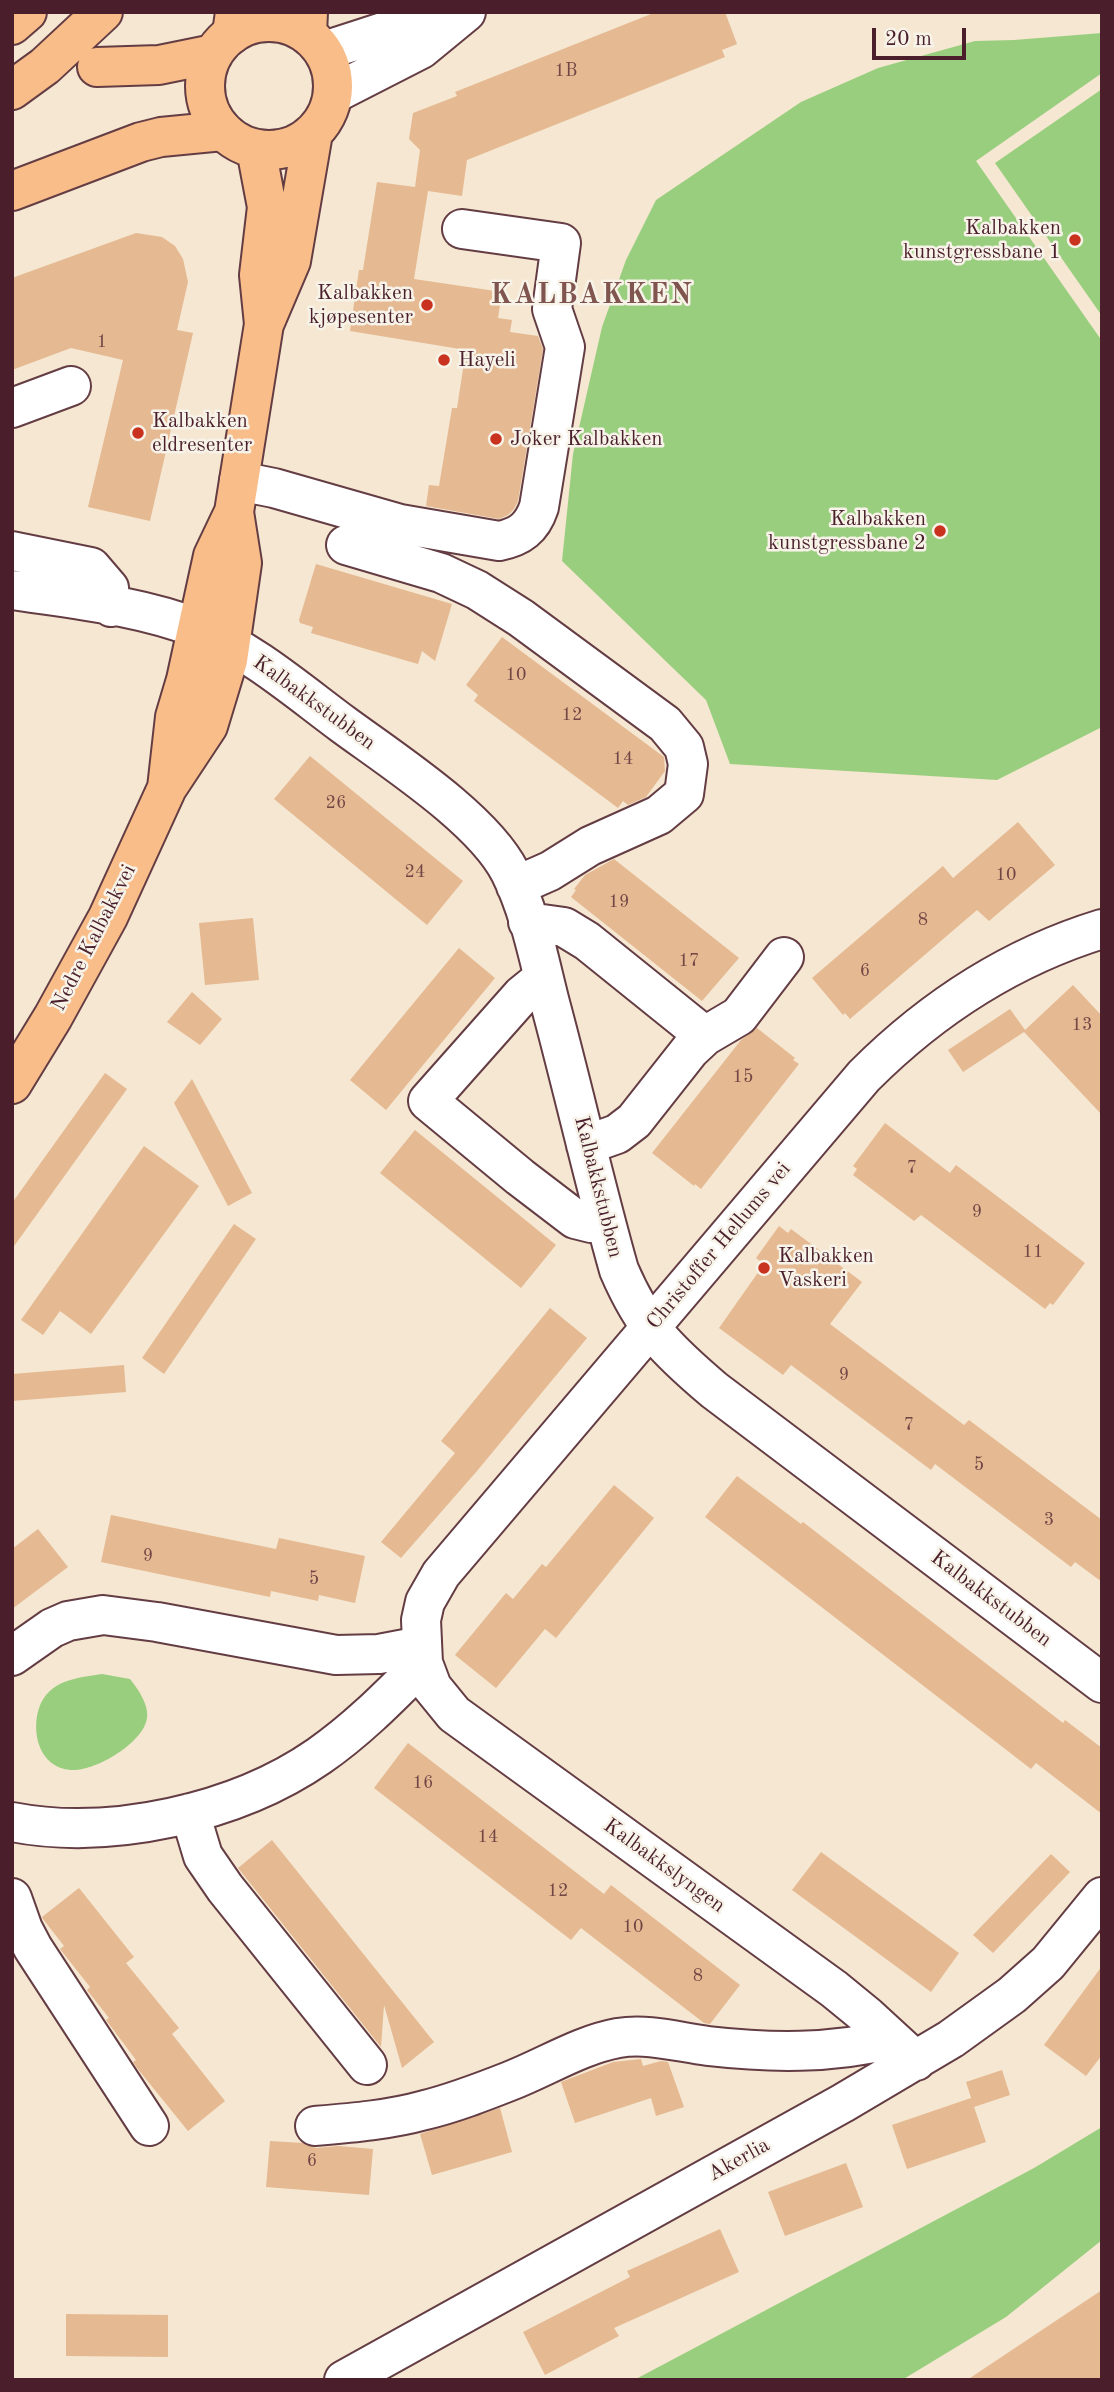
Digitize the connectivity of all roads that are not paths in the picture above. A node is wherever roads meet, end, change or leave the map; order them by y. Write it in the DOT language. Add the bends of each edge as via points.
graph roads {
  1 [pos="27,12"];
  2 [pos="103,12"];
  3 [pos="465,12"];
  4 [pos="12,24"];
  5 [pos="313,32"];
  6 [pos="227,33"];
  7 [pos="97,67"];
  8 [pos="12,90"];
  9 [pos="333,94"];
  10 [pos="223,131"];
  11 [pos="313,133"];
  12 [pos="256,149"];
  13 [pos="12,191"];
  14 [pos="462,229"];
  15 [pos="264,324"];
  16 [pos="71,386"];
  17 [pos="12,408"];
  18 [pos="236,497"];
  19 [pos="346,545"];
  20 [pos="12,551"];
  21 [pos="12,590"];
  22 [pos="111,607"];
  23 [pos="214,636"];
  24 [pos="516,886"];
  25 [pos="528,922"];
  26 [pos="1102,929"];
  27 [pos="784,957"];
  28 [pos="543,978"];
  29 [pos="705,1036"];
  30 [pos="12,1084"];
  31 [pos="586,1145"];
  32 [pos="606,1223"];
  33 [pos="649,1328"];
  34 [pos="422,1655"];
  35 [pos="12,1656"];
  36 [pos="1102,1683"];
  37 [pos="190,1813"];
  38 [pos="12,1822"];
  39 [pos="1102,1897"];
  40 [pos="12,1898"];
  41 [pos="904,2050"];
  42 [pos="367,2065"];
  43 [pos="149,2126"];
  44 [pos="315,2126"];
  45 [pos="344,2380"];
  1 -- 4 [label="main road"];
  2 -- 8 [label="main road"];
  3 -- 5 [label="street" via="392,29"];
  3 -- 9 [label="street" via="421,49"];
  5 -- 6 [label="main road" via="270,22"];
  5 -- 9 [label="main road" via="330,64"];
  6 -- 7 [label="main road" via="159,65"];
  6 -- 10 [label="main road" via="207,70 205,86 207,103"];
  9 -- 11 [label="main road" via="327,115"];
  10 -- 12 [label="main road"];
  10 -- 13 [label="main road" via="141,142"];
  11 -- 12 [label="main road" via="296,145"];
  11 -- 15 [label="main road, Nedre Kalbakkvei" via="290,261"];
  12 -- 15 [label="main road, Nedre Kalbakkvei" via="267,207 259,275"];
  14 -- 18 [label="street" via="561,243 552,309 565,347 538,507 528,529 499,541 400,524 274,488"];
  15 -- 18 [label="main road, Nedre Kalbakkvei"];
  16 -- 17 [label="street"];
  18 -- 23 [label="main road, Nedre Kalbakkvei" via="242,563"];
  19 -- 24 [label="street" via="441,573 477,590 665,724 684,747 688,764 684,794 667,810"];
  20 -- 22 [label="street" via="91,567 109,588"];
  21 -- 22 [label="street, Kalbakkstubben"];
  22 -- 23 [label="street, Kalbakkstubben" via="168,618"];
  23 -- 24 [label="street, Kalbakkstubben" via="260,663 464,817 491,844"];
  23 -- 30 [label="main road, Nedre Kalbakkvei" via="221,688 208,726 167,788 89,953"];
  24 -- 25 [label="street, Kalbakkstubben"];
  25 -- 28 [label="street, Kalbakkstubben"];
  25 -- 29 [label="street" via="564,927 587,941"];
  26 -- 33 [label="street, Christoffer Hellums vei" via="1017,961 914,1029 843,1098"];
  27 -- 29 [label="street" via="739,1016"];
  28 -- 31 [label="street, Kalbakkstubben"];
  28 -- 32 [label="street" via="522,995 428,1101 575,1219"];
  29 -- 31 [label="street" via="634,1121 617,1134"];
  31 -- 32 [label="street, Kalbakkstubben"];
  32 -- 33 [label="street, Kalbakkstubben" via="619,1270"];
  33 -- 34 [label="street, Christoffer Hellums vei" via="441,1574 425,1602"];
  33 -- 36 [label="street, Kalbakkstubben" via="714,1390"];
  34 -- 35 [label="street" via="336,1655 103,1615 52,1628"];
  34 -- 37 [label="street" via="363,1722 317,1758 252,1792"];
  34 -- 41 [label="street, Kalbakkslyngen" via="432,1687 454,1714 834,1989"];
  37 -- 38 [label="street" via="105,1827"];
  37 -- 42 [label="street" via="203,1856 225,1888"];
  39 -- 41 [label="street, Akerlia" via="1048,1962 981,2019"];
  40 -- 43 [label="street" via="33,1948"];
  41 -- 44 [label="street" via="737,2049 649,2037 620,2038 424,2110"];
  41 -- 45 [label="street, Akerlia"];
}
